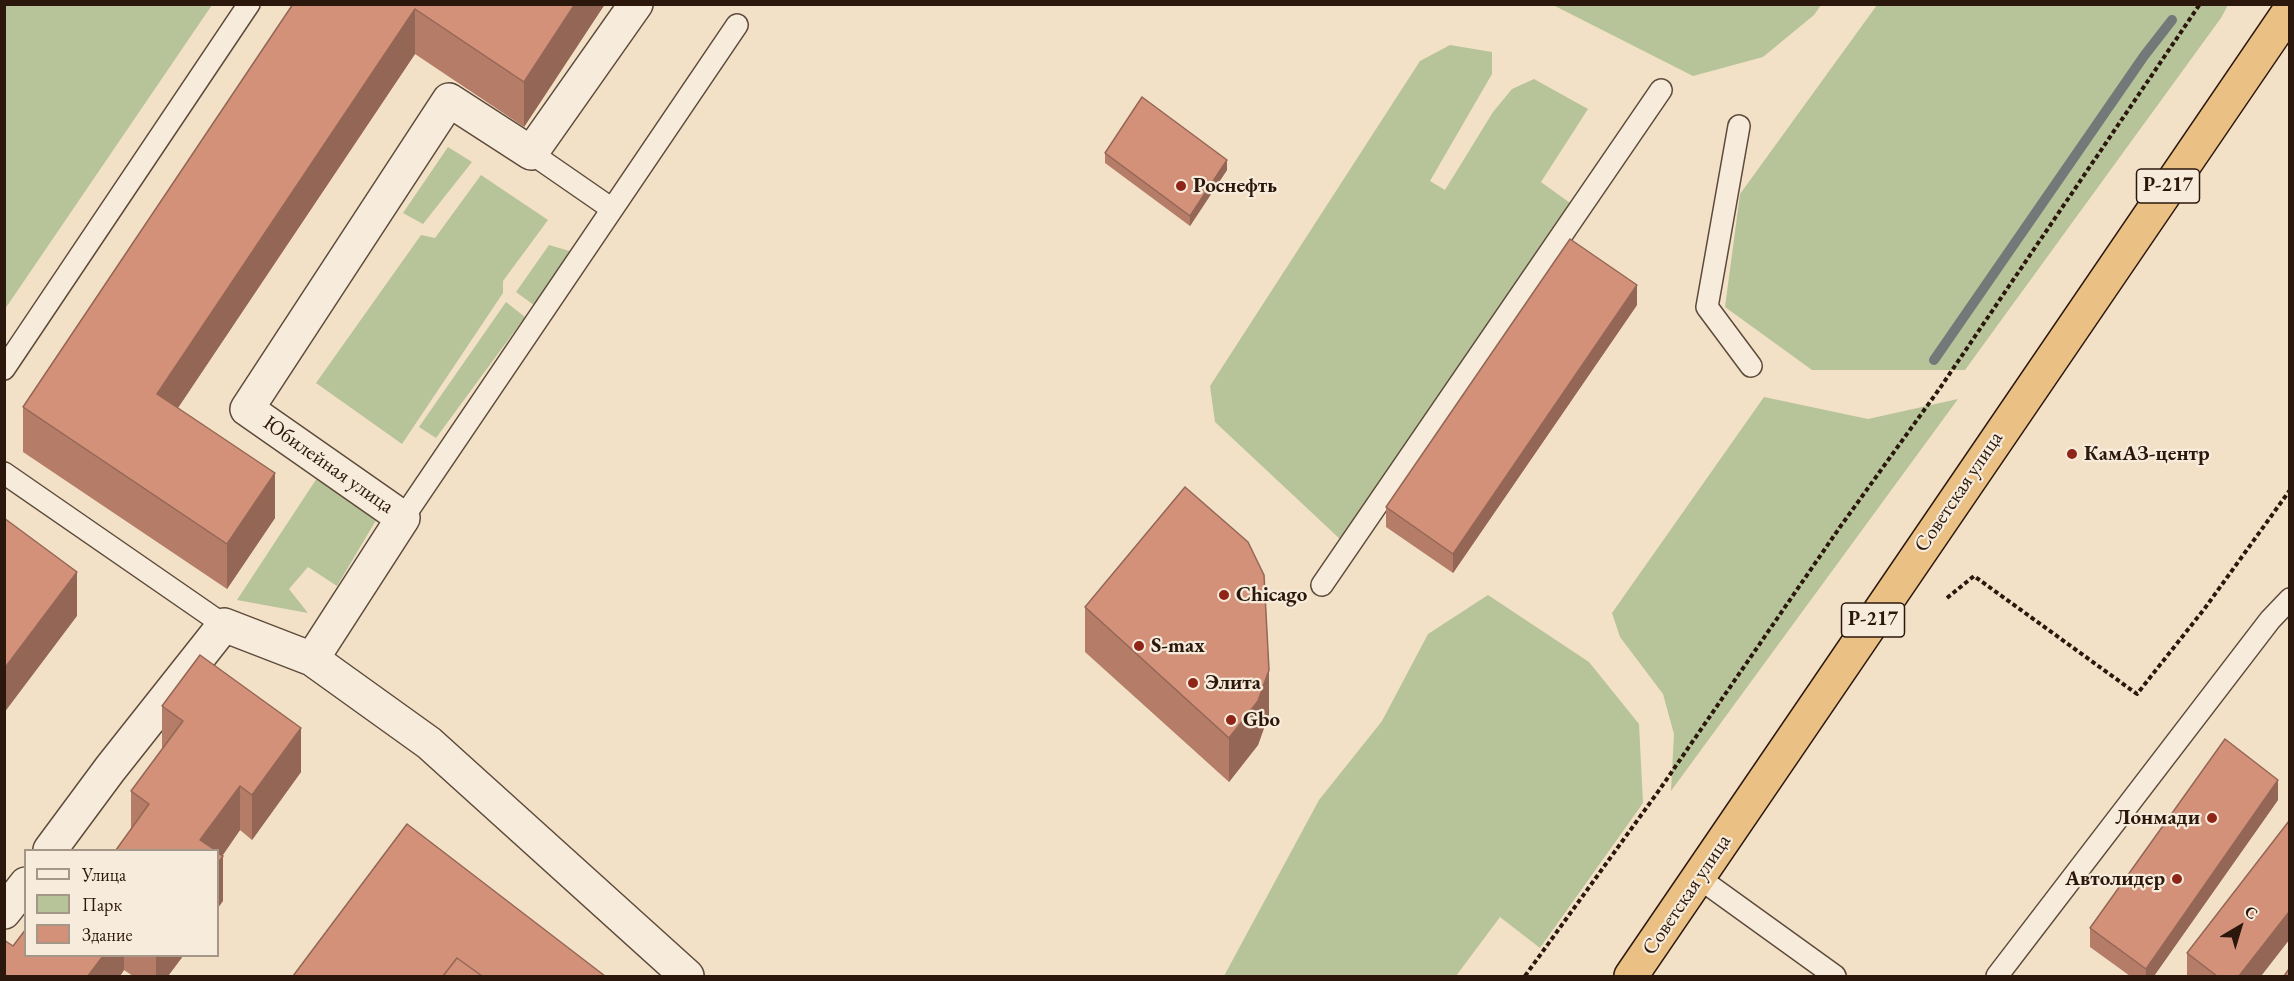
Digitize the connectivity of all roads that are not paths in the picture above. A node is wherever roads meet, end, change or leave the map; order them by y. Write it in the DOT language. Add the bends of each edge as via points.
graph roads {
  1 [pos="249,4"];
  2 [pos="636,4"];
  3 [pos="2289,10"];
  4 [pos="737,25"];
  5 [pos="2280,33"];
  6 [pos="1662,90"];
  7 [pos="1739,126"];
  8 [pos="531,153"];
  9 [pos="612,209"];
  10 [pos="1751,366"];
  11 [pos="4,369"];
  12 [pos="4,473"];
  13 [pos="403,518"];
  14 [pos="1322,585"];
  15 [pos="2289,599"];
  16 [pos="224,625"];
  17 [pos="312,659"];
  18 [pos="51,849"];
  19 [pos="1699,878"];
  20 [pos="24,887"];
  21 [pos="4,912"];
  22 [pos="687,976"];
  23 [pos="1631,976"];
  24 [pos="1835,976"];
  25 [pos="1997,976"];
  1 -- 11 [label="lane"];
  2 -- 8 [label="street"];
  3 -- 5 [label="highway, Советская улица / Р-217"];
  4 -- 9 [label="lane"];
  5 -- 19 [label="highway, Советская улица / Р-217"];
  6 -- 14 [label="lane"];
  7 -- 10 [label="lane" via="1707,307"];
  8 -- 9 [label="lane"];
  8 -- 13 [label="street, Юбилейная улица" via="449,100 247,409"];
  9 -- 13 [label="lane"];
  12 -- 16 [label="lane"];
  13 -- 17 [label="street, Юбилейная улица"];
  15 -- 25 [label="lane"];
  16 -- 17 [label="street"];
  16 -- 18 [label="street"];
  17 -- 22 [label="street" via="429,743"];
  19 -- 23 [label="highway, Советская улица / Р-217"];
  19 -- 24 [label="lane"];
  20 -- 21 [label="street"];
}
